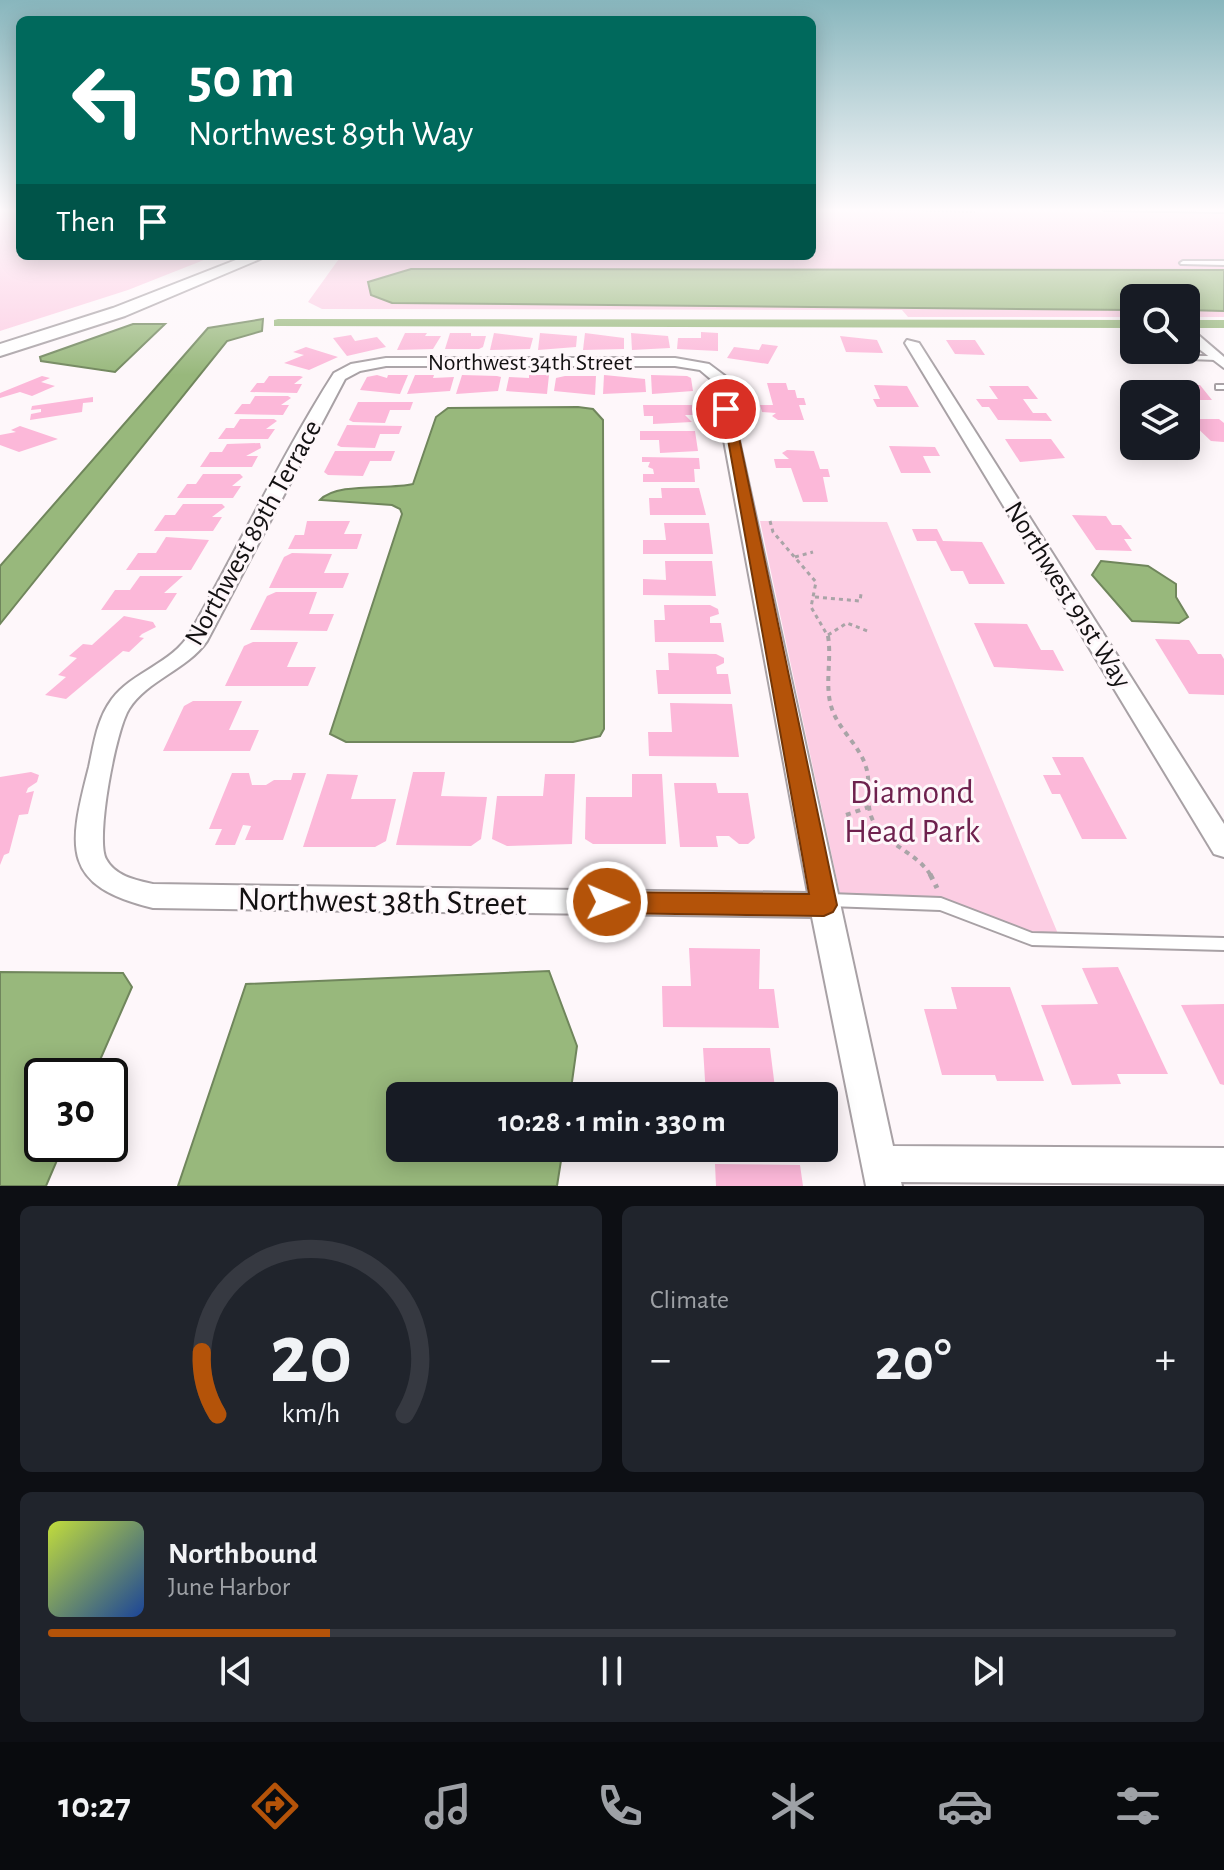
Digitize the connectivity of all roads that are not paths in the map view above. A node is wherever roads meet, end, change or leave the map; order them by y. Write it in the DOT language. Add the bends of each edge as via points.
graph roads {
  1 [pos="204,264"];
  2 [pos="238,264"];
  3 [pos="0,336"];
  4 [pos="912,343"];
  5 [pos="1200,344"];
  6 [pos="0,350"];
  7 [pos="1200,359"];
  8 [pos="1220,361"];
  9 [pos="356,367"];
  10 [pos="1224,846"];
  11 [pos="93,867"];
  12 [pos="824,902"];
  13 [pos="1224,944"];
  14 [pos="1224,1166"];
  15 [pos="882,1175"];
  1 -- 3 [label="main road"];
  2 -- 6 [label="main road" via="132,307"];
  4 -- 10 [label="street, Northwest 91st Way"];
  5 -- 8 [label="street"];
  7 -- 8 [label="lane"];
  9 -- 11 [label="street, Northwest 89th Terrace" via="337,378 196,641 119,706 86,841"];
  9 -- 12 [label="street, Northwest 34th Street" via="386,362 675,362 704,367 720,379"];
  11 -- 12 [label="street, Northwest 38th Street" via="125,890 172,898"];
  12 -- 13 [label="lane" via="941,904 1032,939"];
  12 -- 15 [label="street"];
  14 -- 15 [label="street"];
}
